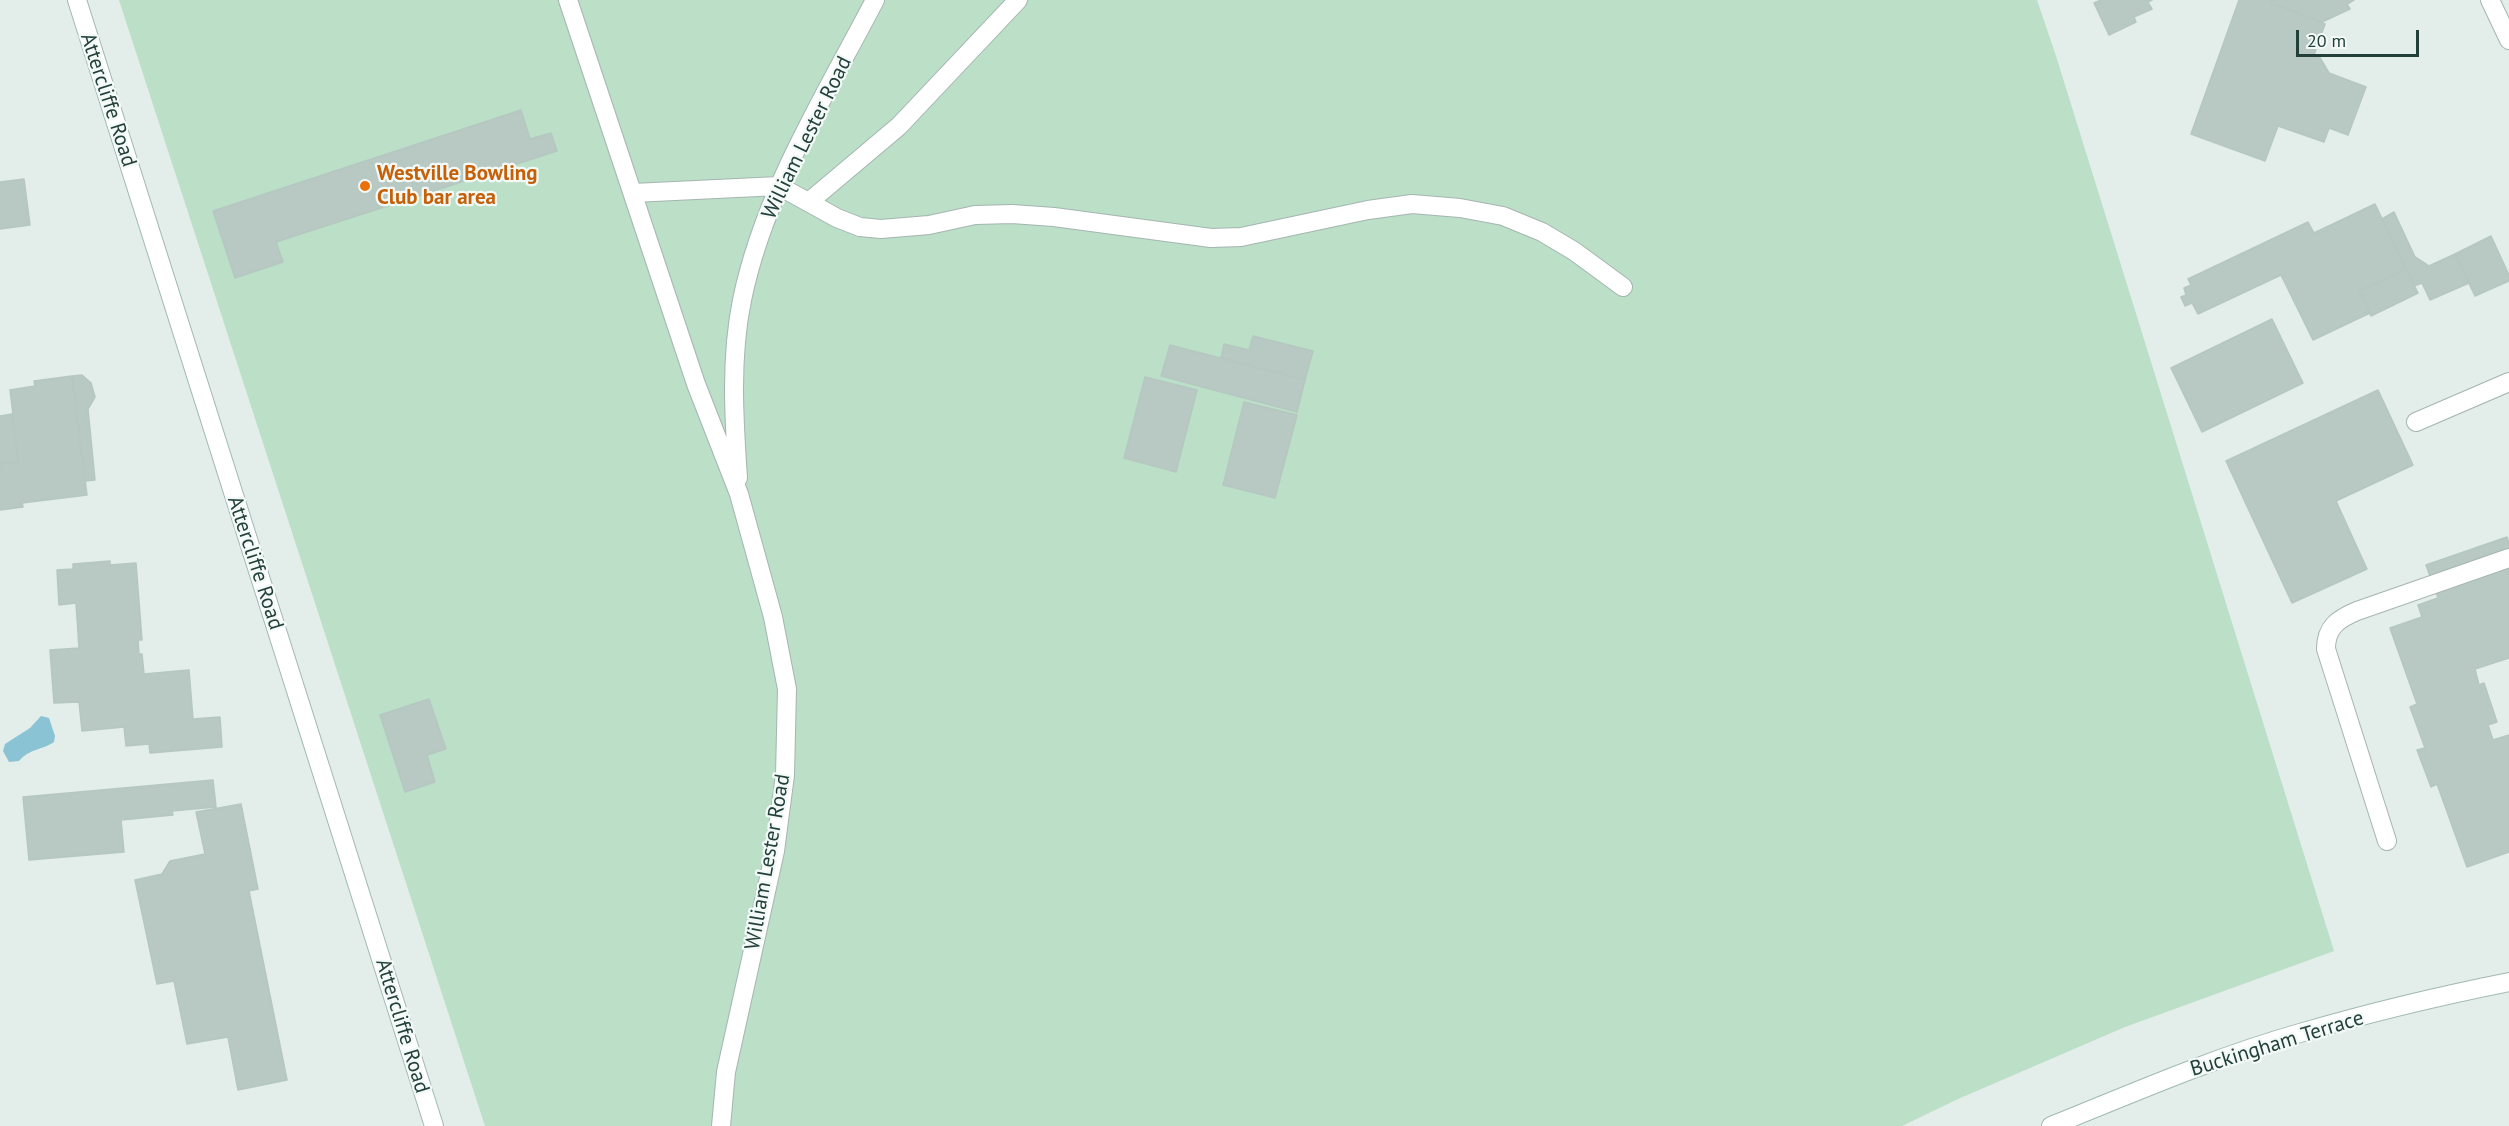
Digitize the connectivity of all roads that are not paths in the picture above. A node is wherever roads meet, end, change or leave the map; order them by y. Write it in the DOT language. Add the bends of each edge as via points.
graph roads {
  1 [pos="77,0"];
  2 [pos="568,0"];
  3 [pos="875,0"];
  4 [pos="1018,0"];
  5 [pos="2490,0"];
  6 [pos="2509,40"];
  7 [pos="778,186"];
  8 [pos="633,193"];
  9 [pos="810,201"];
  10 [pos="1623,287"];
  11 [pos="2509,382"];
  12 [pos="2416,422"];
  13 [pos="739,494"];
  14 [pos="2509,558"];
  15 [pos="2387,842"];
  16 [pos="2509,982"];
  17 [pos="427,1121"];
  18 [pos="721,1126"];
  19 [pos="2051,1126"];
  1 -- 17 [label="main road, Attercliffe Road"];
  2 -- 8 [label="main road, William Lester Road"];
  3 -- 7 [label="main road, William Lester Road"];
  4 -- 9 [label="main road" via="898,126"];
  5 -- 6 [label="main road"];
  7 -- 8 [label="main road"];
  7 -- 9 [label="main road"];
  7 -- 13 [label="main road, William Lester Road" via="751,261 737,337 734,402"];
  8 -- 13 [label="main road, William Lester Road" via="696,384"];
  9 -- 10 [label="main road" via="837,218 881,229 929,225 975,215 1012,214 1211,238 1241,237 1412,204 1460,208 1503,216 1542,232"];
  11 -- 12 [label="main road"];
  13 -- 18 [label="main road, William Lester Road" via="781,650 788,724 775,851 726,1072"];
  14 -- 15 [label="main road" via="2357,611 2336,622 2328,632 2326,649"];
  16 -- 19 [label="main road, Buckingham Terrace" via="2298,1033 2198,1067"];
}
